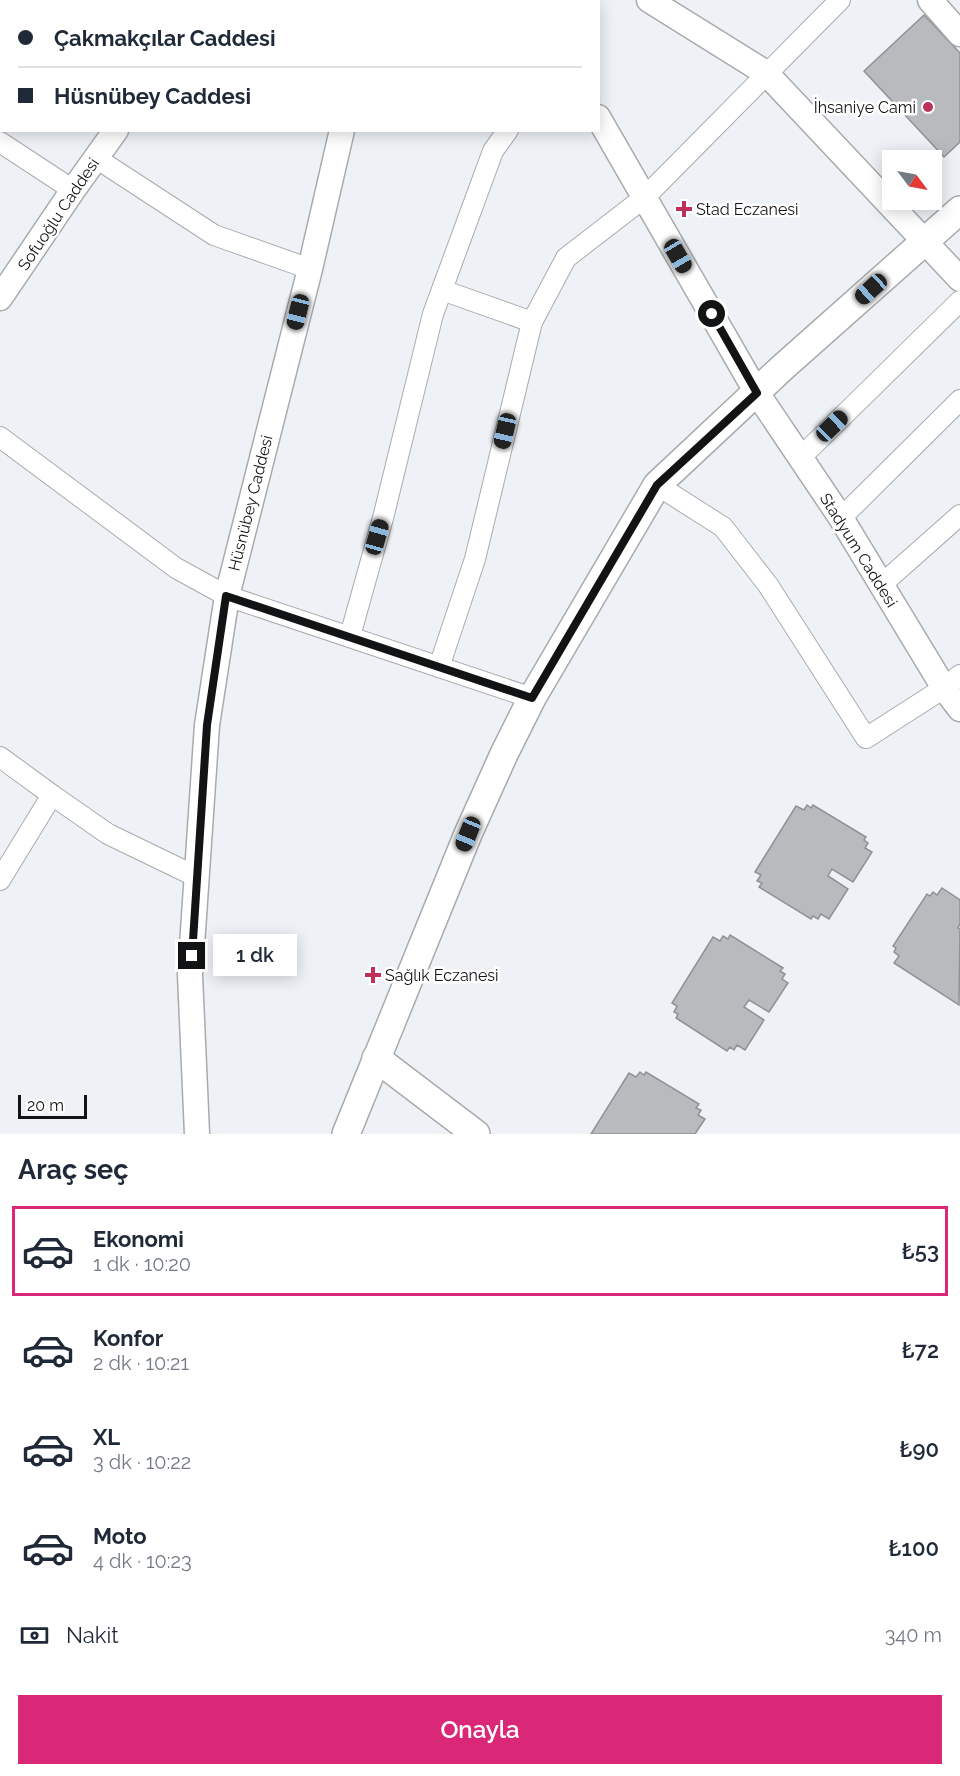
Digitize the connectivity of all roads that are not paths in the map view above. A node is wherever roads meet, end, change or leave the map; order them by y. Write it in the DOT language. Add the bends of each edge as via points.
graph roads {
  1 [pos="649,0"];
  2 [pos="840,0"];
  3 [pos="930,0"];
  4 [pos="960,34"];
  5 [pos="766,73"];
  6 [pos="600,120"];
  7 [pos="115,132"];
  8 [pos="342,132"];
  9 [pos="507,132"];
  10 [pos="0,142"];
  11 [pos="96,158"];
  12 [pos="73,190"];
  13 [pos="645,197"];
  14 [pos="960,210"];
  15 [pos="924,241"];
  16 [pos="309,269"];
  17 [pos="960,279"];
  18 [pos="442,290"];
  19 [pos="0,298"];
  20 [pos="960,301"];
  21 [pos="532,322"];
  22 [pos="757,393"];
  23 [pos="960,400"];
  24 [pos="0,437"];
  25 [pos="801,457"];
  26 [pos="657,485"];
  27 [pos="960,515"];
  28 [pos="841,518"];
  29 [pos="881,585"];
  30 [pos="226,596"];
  31 [pos="350,636"];
  32 [pos="439,667"];
  33 [pos="952,682"];
  34 [pos="532,698"];
  35 [pos="960,709"];
  36 [pos="0,757"];
  37 [pos="52,795"];
  38 [pos="197,877"];
  39 [pos="0,880"];
  40 [pos="376,1058"];
  41 [pos="197,1134"];
  42 [pos="346,1134"];
  43 [pos="476,1134"];
  1 -- 5 [label="street"];
  2 -- 5 [label="street"];
  3 -- 4 [label="street"];
  5 -- 13 [label="street"];
  5 -- 15 [label="street"];
  6 -- 13 [label="street, Stadyum Caddesi"];
  7 -- 11 [label="street, Sofuoğlu Caddesi"];
  8 -- 16 [label="street, Hüsnübey Caddesi"];
  9 -- 18 [label="street" via="493,151"];
  10 -- 12 [label="street"];
  11 -- 12 [label="street, Sofuoğlu Caddesi"];
  11 -- 16 [label="street" via="214,235"];
  12 -- 19 [label="street, Sofuoğlu Caddesi"];
  13 -- 21 [label="street" via="566,258"];
  13 -- 22 [label="street, Stadyum Caddesi"];
  14 -- 15 [label="main road"];
  15 -- 17 [label="street"];
  15 -- 22 [label="main road"];
  16 -- 30 [label="street, Hüsnübey Caddesi"];
  18 -- 21 [label="street"];
  18 -- 31 [label="street"];
  20 -- 25 [label="street"];
  21 -- 32 [label="street" via="475,559"];
  22 -- 25 [label="street, Stadyum Caddesi"];
  22 -- 26 [label="main road"];
  23 -- 28 [label="street"];
  24 -- 30 [label="street" via="176,568"];
  25 -- 28 [label="street, Stadyum Caddesi"];
  26 -- 33 [label="street" via="723,527 768,585 866,738"];
  26 -- 34 [label="main road"];
  27 -- 29 [label="street"];
  28 -- 29 [label="street, Stadyum Caddesi"];
  29 -- 33 [label="street, Stadyum Caddesi"];
  30 -- 31 [label="street"];
  30 -- 38 [label="street, Hüsnübey Caddesi" via="207,725"];
  31 -- 32 [label="street"];
  32 -- 34 [label="street"];
  33 -- 35 [label="street, Stadyum Caddesi"];
  34 -- 40 [label="main road" via="468,834"];
  36 -- 37 [label="street"];
  37 -- 38 [label="street" via="108,834"];
  37 -- 39 [label="street"];
  38 -- 41 [label="street, Hüsnübey Caddesi" via="190,975"];
  40 -- 42 [label="main road"];
  40 -- 43 [label="main road"];
}
